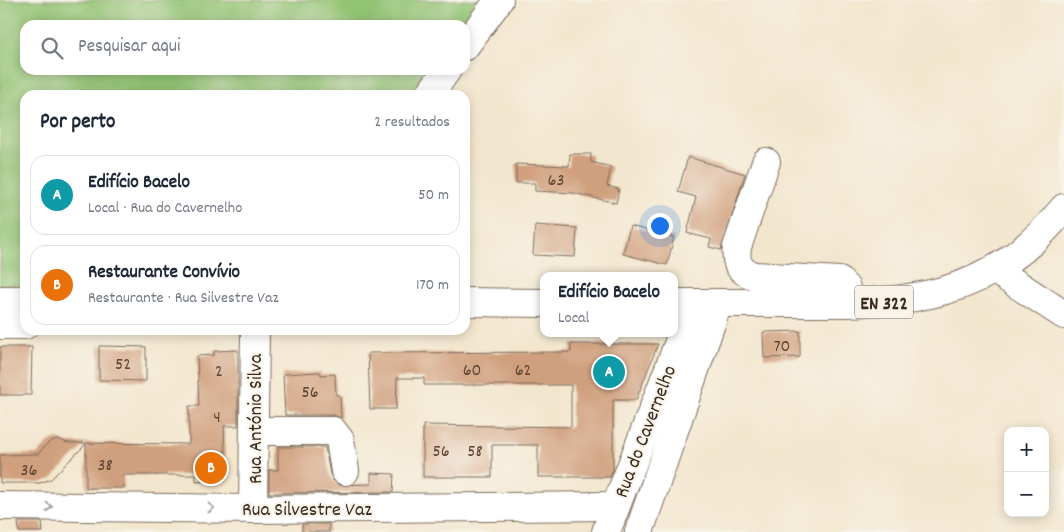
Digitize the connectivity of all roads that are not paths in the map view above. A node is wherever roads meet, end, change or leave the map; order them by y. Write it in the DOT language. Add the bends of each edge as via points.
graph roads {
  1 [pos="499,0"];
  2 [pos="470,39"];
  3 [pos="443,75"];
  4 [pos="433,90"];
  5 [pos="766,162"];
  6 [pos="1064,208"];
  7 [pos="994,270"];
  8 [pos="0,300"];
  9 [pos="20,300"];
  10 [pos="470,302"];
  11 [pos="540,303"];
  12 [pos="695,303"];
  13 [pos="847,303"];
  14 [pos="1064,315"];
  15 [pos="0,325"];
  16 [pos="20,325"];
  17 [pos="255,335"];
  18 [pos="254,431"];
  19 [pos="346,471"];
  20 [pos="0,506"];
  21 [pos="614,506"];
  22 [pos="253,509"];
  23 [pos="606,532"];
  24 [pos="639,532"];
  1 -- 2 [label="street"];
  3 -- 4 [label="street"];
  5 -- 13 [label="street" via="736,247 739,268 755,276 839,280 846,288"];
  6 -- 7 [label="street, EN 322" via="1026,248"];
  7 -- 13 [label="street, EN 322" via="936,293 882,303"];
  7 -- 14 [label="street"];
  8 -- 9 [label="street"];
  10 -- 11 [label="street"];
  12 -- 13 [label="street, EN 322"];
  12 -- 21 [label="street, Rua do Cavernelho"];
  12 -- 24 [label="street"];
  15 -- 16 [label="street"];
  17 -- 18 [label="street, Rua António Silva"];
  18 -- 19 [label="street" via="333,431 340,440"];
  18 -- 22 [label="street, Rua António Silva"];
  20 -- 22 [label="street, Rua Silvestre Vaz, one-way"];
  21 -- 22 [label="street, Rua Silvestre Vaz"];
  21 -- 23 [label="street, Rua do Cavernelho"];
}
